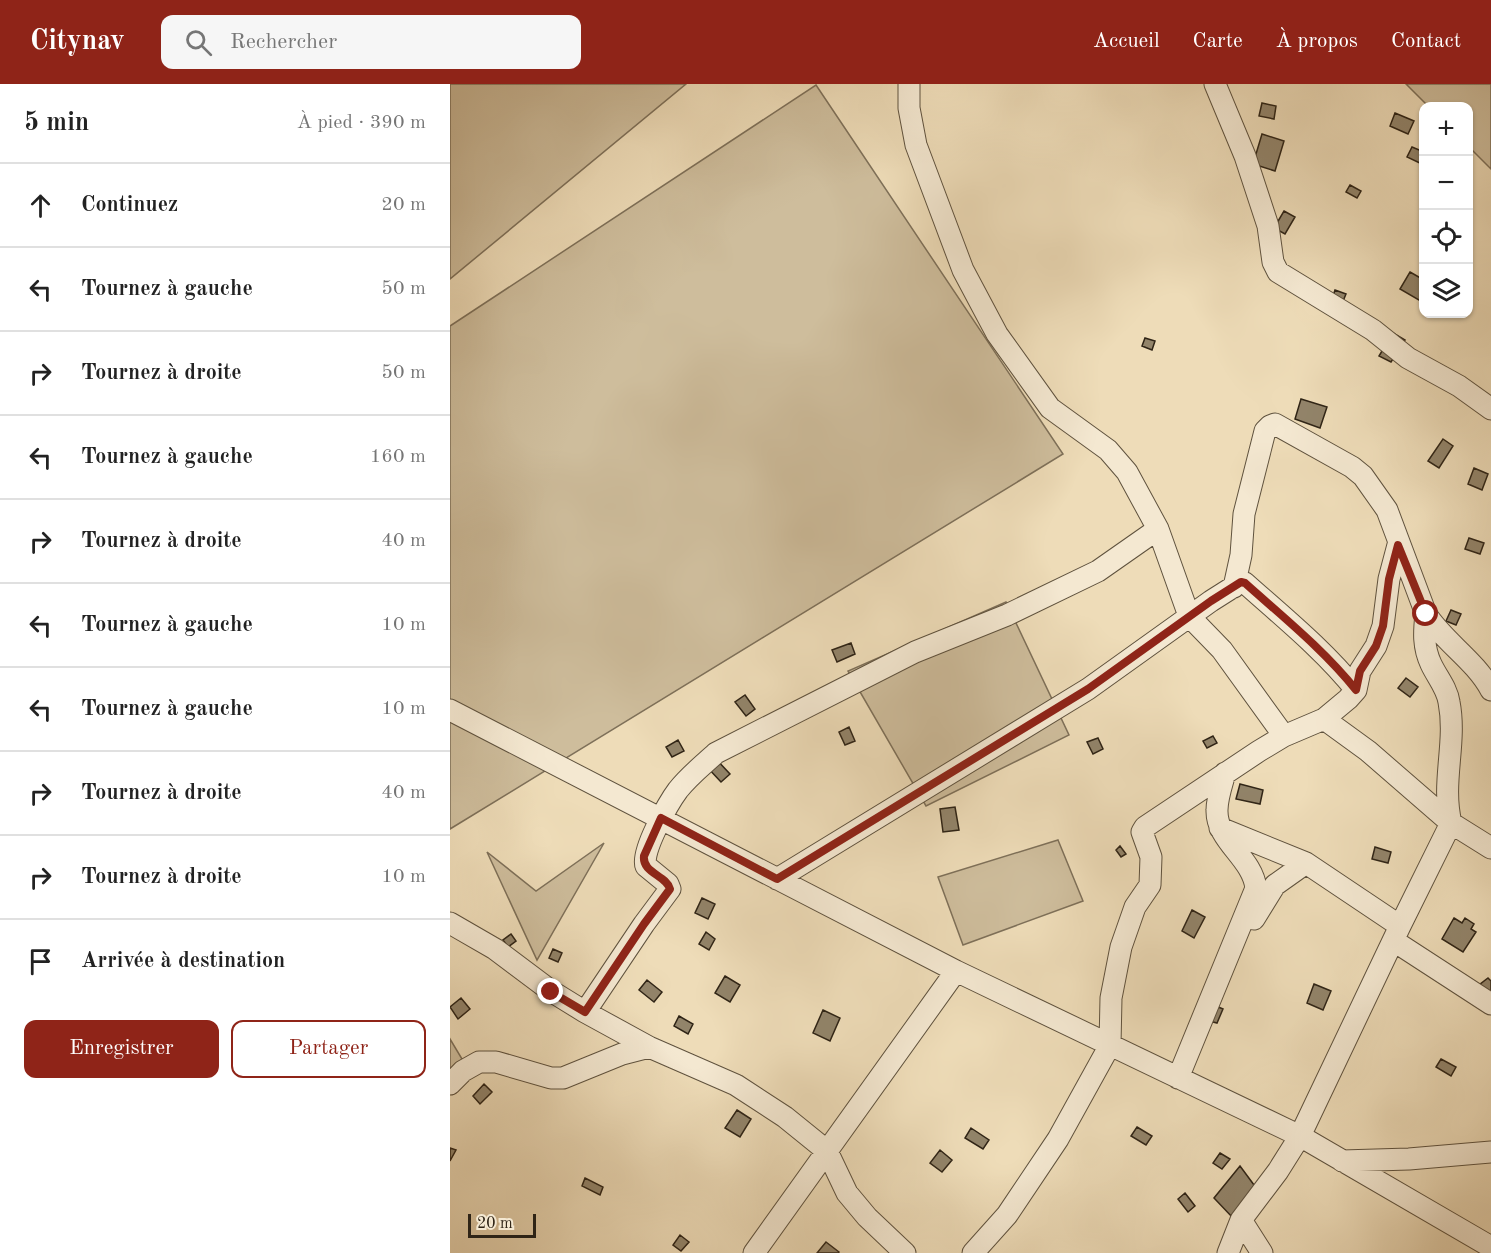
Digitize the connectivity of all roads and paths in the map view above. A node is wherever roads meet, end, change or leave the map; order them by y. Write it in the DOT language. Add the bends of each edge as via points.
graph roads {
  1 [pos="909,84"];
  2 [pos="1215,84"];
  3 [pos="1491,409"];
  4 [pos="1158,529"];
  5 [pos="1398,545"];
  6 [pos="1234,587"];
  7 [pos="1426,614"];
  8 [pos="1189,616"];
  9 [pos="1356,690"];
  10 [pos="1491,690"];
  11 [pos="450,710"];
  12 [pos="1324,719"];
  13 [pos="1284,736"];
  14 [pos="1225,773"];
  15 [pos="661,818"];
  16 [pos="1451,823"];
  17 [pos="1220,828"];
  18 [pos="1491,848"];
  19 [pos="1306,863"];
  20 [pos="777,879"];
  21 [pos="450,923"];
  22 [pos="1397,933"];
  23 [pos="1230,954"];
  24 [pos="956,971"];
  25 [pos="1491,1004"];
  26 [pos="585,1012"];
  27 [pos="1110,1045"];
  28 [pos="649,1047"];
  29 [pos="1178,1078"];
  30 [pos="450,1084"];
  31 [pos="1300,1136"];
  32 [pos="827,1151"];
  33 [pos="1491,1152"];
  34 [pos="1340,1161"];
  35 [pos="1240,1220"];
  36 [pos="1491,1247"];
  37 [pos="753,1253"];
  38 [pos="905,1253"];
  39 [pos="974,1253"];
  40 [pos="1228,1253"];
  41 [pos="1262,1253"];
  1 -- 4 [label="street" via="916,145 963,270 997,334 1050,408 1108,450 1127,472"];
  2 -- 3 [label="street" via="1245,156 1278,272"];
  4 -- 8 [label="street"];
  4 -- 15 [label="street" via="1098,571 1007,615 915,652 716,753 677,791"];
  5 -- 6 [label="street" via="1387,510 1364,476 1275,424 1264,431 1244,514"];
  5 -- 7 [label="street"];
  5 -- 9 [label="street" via="1383,626 1360,671"];
  6 -- 8 [label="street"];
  6 -- 9 [label="street" via="1245,583"];
  7 -- 10 [label="street"];
  7 -- 16 [label="street" via="1423,640 1449,702 1446,786"];
  8 -- 13 [label="street" via="1222,650"];
  8 -- 20 [label="street" via="1088,689"];
  9 -- 12 [label="street"];
  11 -- 15 [label="street"];
  12 -- 13 [label="street"];
  12 -- 16 [label="street" via="1368,751"];
  13 -- 14 [label="street"];
  14 -- 17 [label="street" via="1217,809"];
  14 -- 27 [label="street" via="1142,832 1151,857 1150,885 1135,907 1121,947 1111,998"];
  15 -- 20 [label="street"];
  15 -- 26 [label="street" via="644,861 670,889"];
  16 -- 18 [label="street"];
  16 -- 22 [label="street"];
  17 -- 19 [label="street"];
  17 -- 23 [label="street" via="1248,864 1256,888"];
  19 -- 22 [label="street"];
  19 -- 23 [label="street" via="1275,885"];
  20 -- 24 [label="street"];
  21 -- 26 [label="street" via="495,949 551,992"];
  22 -- 25 [label="street"];
  22 -- 31 [label="street"];
  23 -- 29 [label="street"];
  24 -- 27 [label="street"];
  24 -- 32 [label="street"];
  26 -- 28 [label="street"];
  27 -- 29 [label="street"];
  27 -- 39 [label="street" via="1058,1139 1007,1215"];
  28 -- 30 [label="street" via="563,1078 550,1078 496,1062 479,1062"];
  28 -- 32 [label="street" via="736,1084"];
  29 -- 31 [label="street"];
  31 -- 34 [label="street"];
  31 -- 35 [label="street"];
  32 -- 37 [label="street"];
  32 -- 38 [label="street" via="847,1193"];
  33 -- 34 [label="street"];
  34 -- 36 [label="street"];
  35 -- 40 [label="street"];
  35 -- 41 [label="street"];
}
